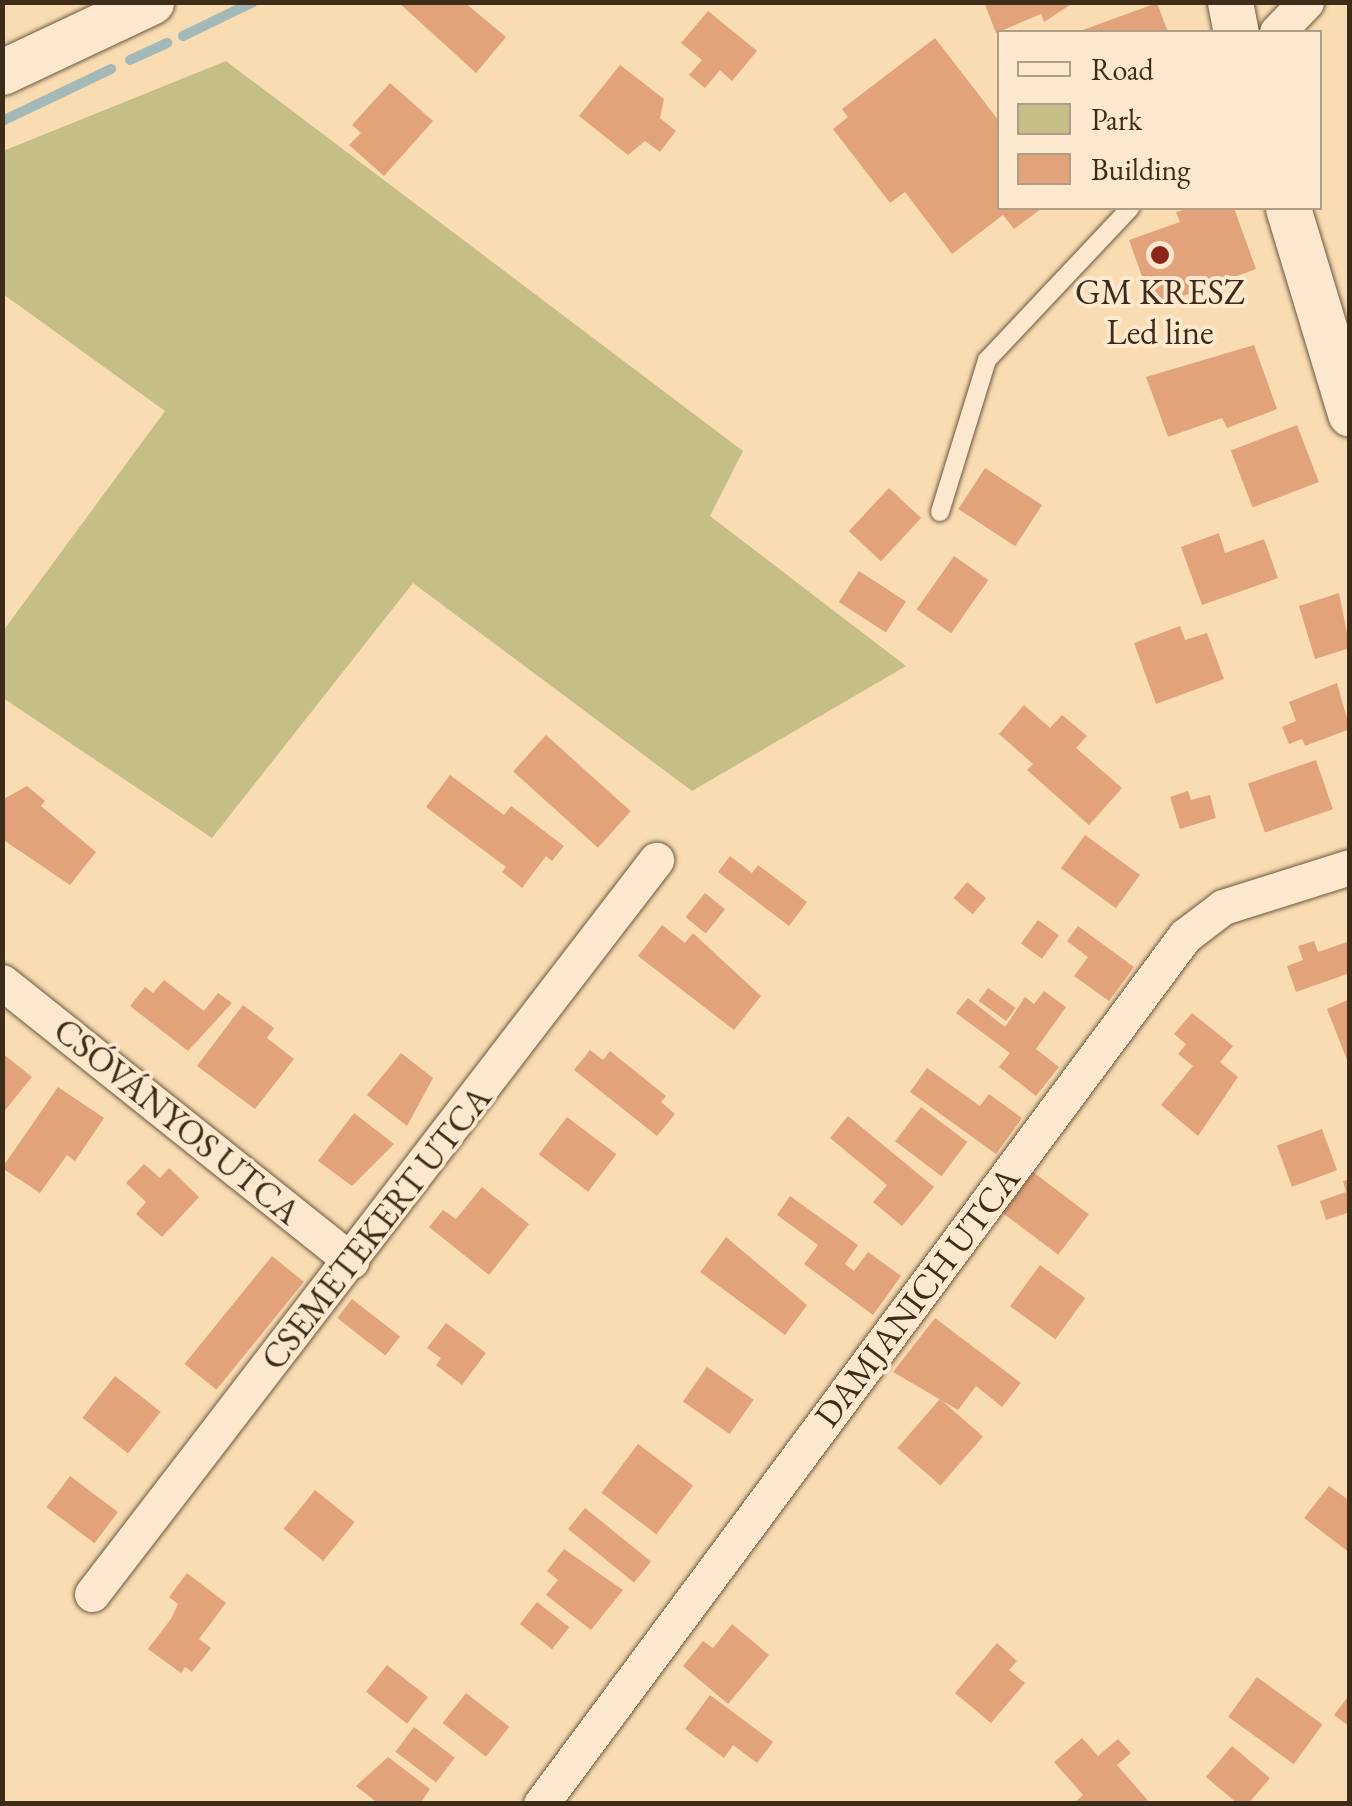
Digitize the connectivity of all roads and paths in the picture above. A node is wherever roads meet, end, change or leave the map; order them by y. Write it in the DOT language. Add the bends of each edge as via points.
graph roads {
  1 [pos="152,2"];
  2 [pos="1230,2"];
  3 [pos="1306,2"];
  4 [pos="1236,30"];
  5 [pos="1278,30"];
  6 [pos="2,72"];
  7 [pos="1128,210"];
  8 [pos="1289,210"];
  9 [pos="1350,414"];
  10 [pos="940,512"];
  11 [pos="656,860"];
  12 [pos="1350,867"];
  13 [pos="2,982"];
  14 [pos="351,1261"];
  15 [pos="92,1594"];
  16 [pos="541,1804"];
  1 -- 6 [label="street"];
  2 -- 4 [label="street"];
  3 -- 5 [label="street"];
  7 -- 10 [label="lane" via="987,360"];
  8 -- 9 [label="street"];
  11 -- 14 [label="street, CSEMETEKERT UTCA"];
  12 -- 16 [label="street, DAMJANICH UTCA" via="1223,907 1185,936"];
  13 -- 14 [label="street, CSÓVÁNYOS UTCA"];
  14 -- 15 [label="street, CSEMETEKERT UTCA"];
}
